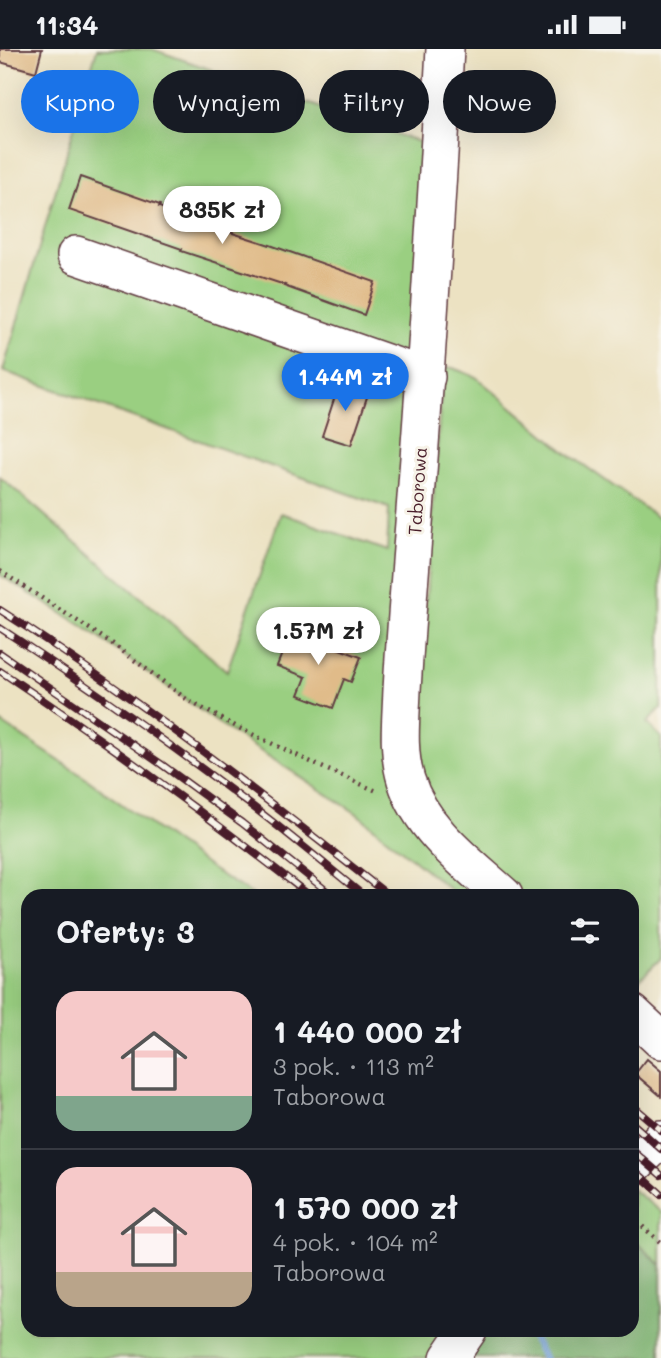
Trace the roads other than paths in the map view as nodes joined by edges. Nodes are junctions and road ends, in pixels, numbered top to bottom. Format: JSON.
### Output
{"nodes":[{"id":1,"x":445,"y":49,"type":"edge"},
{"id":2,"x":76,"y":255,"type":"dead end"},
{"id":3,"x":425,"y":377,"type":"junction"},
{"id":4,"x":496,"y":889,"type":"edge"},
{"id":5,"x":639,"y":1020,"type":"edge"},
{"id":6,"x":661,"y":1040,"type":"edge"},
{"id":7,"x":661,"y":1139,"type":"edge"},
{"id":8,"x":639,"y":1160,"type":"edge"},
{"id":9,"x":463,"y":1337,"type":"edge"},
{"id":10,"x":449,"y":1358,"type":"edge"}],
"edges":[{"from":1,"to":3,"type":"street","name":"Taborowa"},
{"from":2,"to":3,"type":"street"},
{"from":3,"to":4,"type":"street","name":"Taborowa"},
{"from":5,"to":6,"type":"street"},
{"from":7,"to":8,"type":"street"},
{"from":9,"to":10,"type":"street"}]}
